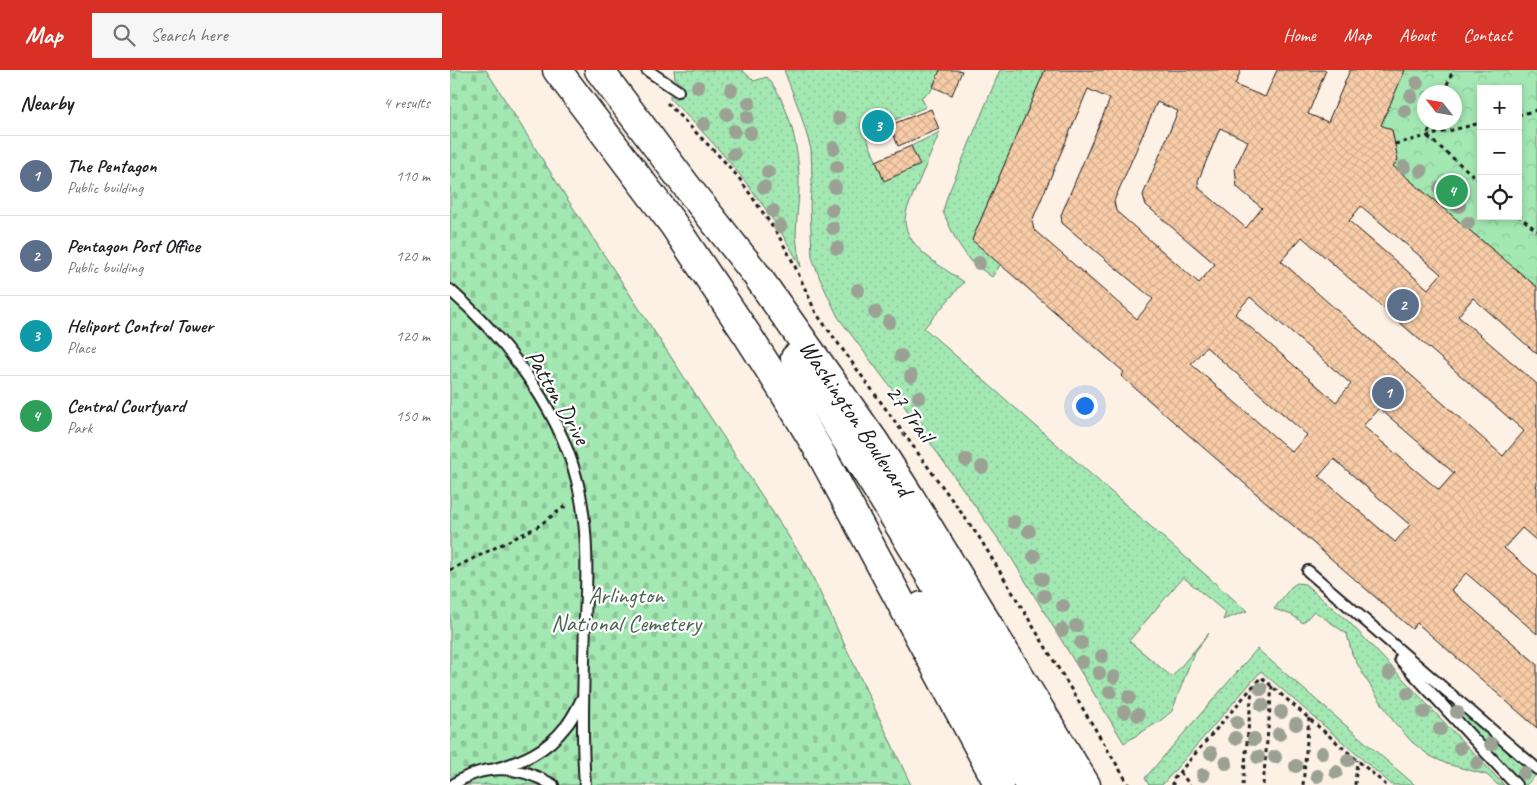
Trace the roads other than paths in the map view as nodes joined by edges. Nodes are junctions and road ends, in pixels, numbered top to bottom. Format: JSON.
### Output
{"nodes":[{"id":1,"x":557,"y":70,"type":"edge"},
{"id":2,"x":599,"y":70,"type":"edge"},
{"id":3,"x":647,"y":70,"type":"edge"},
{"id":4,"x":678,"y":91,"type":"dead end"},
{"id":5,"x":691,"y":192,"type":"junction"},
{"id":6,"x":450,"y":290,"type":"edge"},
{"id":7,"x":820,"y":452,"type":"junction"},
{"id":8,"x":1308,"y":571,"type":"dead end"},
{"id":9,"x":1369,"y":626,"type":"junction"},
{"id":10,"x":583,"y":696,"type":"junction"},
{"id":11,"x":1053,"y":731,"type":"junction"},
{"id":12,"x":1537,"y":769,"type":"edge"},
{"id":13,"x":491,"y":770,"type":"junction"},
{"id":14,"x":453,"y":785,"type":"edge"},
{"id":15,"x":553,"y":785,"type":"edge"},
{"id":16,"x":585,"y":785,"type":"edge"},
{"id":17,"x":999,"y":785,"type":"edge"},
{"id":18,"x":1029,"y":785,"type":"edge"},
{"id":19,"x":1057,"y":785,"type":"edge"},
{"id":20,"x":1086,"y":785,"type":"edge"},
{"id":21,"x":1098,"y":785,"type":"edge"},
{"id":22,"x":1516,"y":785,"type":"edge"}],
"edges":[{"from":1,"to":7,"type":"highway","name":"Washington Boulevard"},
{"from":2,"to":5,"type":"highway","name":"Washington Boulevard"},
{"from":3,"to":4,"type":"lane"},
{"from":5,"to":11,"type":"highway","name":"Washington Boulevard"},
{"from":5,"to":19,"type":"highway"},
{"from":6,"to":10,"type":"lane","name":"Patton Drive"},
{"from":7,"to":17,"type":"highway","name":"Washington Boulevard"},
{"from":7,"to":18,"type":"highway"},
{"from":8,"to":9,"type":"lane"},
{"from":9,"to":12,"type":"lane"},
{"from":9,"to":22,"type":"lane"},
{"from":10,"to":13,"type":"lane"},
{"from":10,"to":16,"type":"lane","name":"Patton Drive"},
{"from":11,"to":20,"type":"highway","name":"Washington Boulevard"},
{"from":11,"to":21,"type":"highway"},
{"from":13,"to":14,"type":"lane"},
{"from":13,"to":15,"type":"lane"}]}
